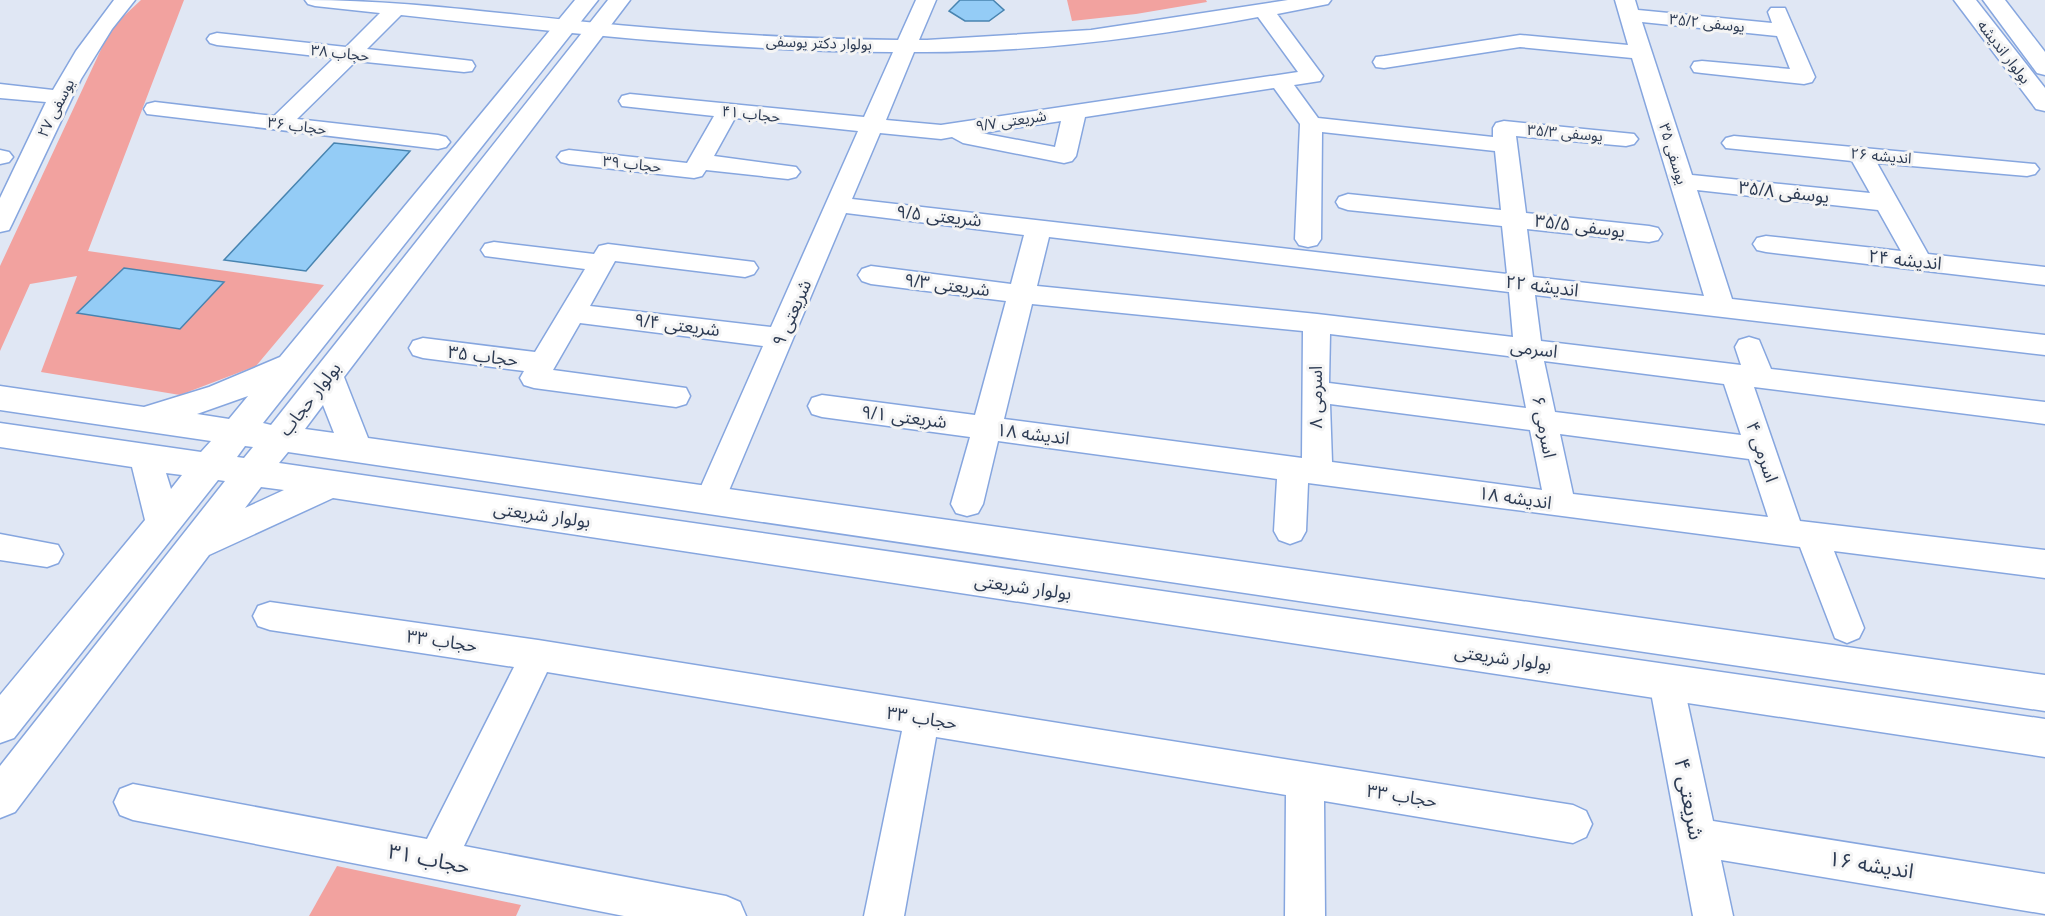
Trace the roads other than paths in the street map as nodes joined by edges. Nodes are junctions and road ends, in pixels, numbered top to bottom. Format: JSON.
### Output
{"nodes":[{"id":1,"x":125,"y":0,"type":"edge"},
{"id":2,"x":315,"y":0,"type":"edge"},
{"id":3,"x":437,"y":0,"type":"edge"},
{"id":4,"x":927,"y":0,"type":"edge"},
{"id":5,"x":1321,"y":0,"type":"edge"},
{"id":6,"x":1965,"y":0,"type":"edge"},
{"id":7,"x":1994,"y":0,"type":"edge"},
{"id":8,"x":1250,"y":3,"type":"edge"},
{"id":9,"x":1627,"y":7,"type":"edge"},
{"id":10,"x":397,"y":8,"type":"junction"},
{"id":11,"x":592,"y":14,"type":"edge"},
{"id":12,"x":217,"y":39,"type":"dead end"},
{"id":13,"x":908,"y":40,"type":"junction"},
{"id":14,"x":1641,"y":52,"type":"junction"},
{"id":15,"x":350,"y":54,"type":"junction"},
{"id":16,"x":1384,"y":62,"type":"dead end"},
{"id":17,"x":464,"y":66,"type":"dead end"},
{"id":18,"x":1702,"y":67,"type":"dead end"},
{"id":19,"x":2045,"y":68,"type":"edge"},
{"id":20,"x":1279,"y":80,"type":"junction"},
{"id":21,"x":0,"y":91,"type":"edge"},
{"id":22,"x":59,"y":97,"type":"junction"},
{"id":23,"x":630,"y":101,"type":"dead end"},
{"id":24,"x":2045,"y":104,"type":"edge"},
{"id":25,"x":155,"y":109,"type":"dead end"},
{"id":26,"x":728,"y":111,"type":"junction"},
{"id":27,"x":1076,"y":111,"type":"junction"},
{"id":28,"x":279,"y":124,"type":"junction"},
{"id":29,"x":1311,"y":124,"type":"junction"},
{"id":30,"x":873,"y":126,"type":"junction"},
{"id":31,"x":940,"y":132,"type":"junction"},
{"id":32,"x":1506,"y":136,"type":"junction"},
{"id":33,"x":1626,"y":139,"type":"dead end"},
{"id":34,"x":438,"y":142,"type":"dead end"},
{"id":35,"x":1734,"y":143,"type":"dead end"},
{"id":36,"x":1860,"y":154,"type":"junction"},
{"id":37,"x":569,"y":158,"type":"dead end"},
{"id":38,"x":697,"y":167,"type":"junction"},
{"id":39,"x":2027,"y":169,"type":"dead end"},
{"id":40,"x":788,"y":172,"type":"dead end"},
{"id":41,"x":1681,"y":181,"type":"junction"},
{"id":42,"x":1348,"y":202,"type":"dead end"},
{"id":43,"x":1887,"y":203,"type":"junction"},
{"id":44,"x":840,"y":205,"type":"junction"},
{"id":45,"x":1512,"y":218,"type":"junction"},
{"id":46,"x":0,"y":224,"type":"edge"},
{"id":47,"x":1040,"y":227,"type":"junction"},
{"id":48,"x":1649,"y":234,"type":"dead end"},
{"id":49,"x":1308,"y":239,"type":"dead end"},
{"id":50,"x":1766,"y":244,"type":"dead end"},
{"id":51,"x":494,"y":250,"type":"dead end"},
{"id":52,"x":1919,"y":261,"type":"junction"},
{"id":53,"x":602,"y":263,"type":"junction"},
{"id":54,"x":745,"y":268,"type":"dead end"},
{"id":55,"x":871,"y":275,"type":"dead end"},
{"id":56,"x":2045,"y":276,"type":"edge"},
{"id":57,"x":1520,"y":284,"type":"junction"},
{"id":58,"x":1022,"y":294,"type":"junction"},
{"id":59,"x":1721,"y":307,"type":"junction"},
{"id":60,"x":572,"y":313,"type":"junction"},
{"id":61,"x":1317,"y":323,"type":"junction"},
{"id":62,"x":781,"y":338,"type":"junction"},
{"id":63,"x":1749,"y":347,"type":"dead end"},
{"id":64,"x":2044,"y":347,"type":"edge"},
{"id":65,"x":423,"y":348,"type":"dead end"},
{"id":66,"x":1528,"y":349,"type":"junction"},
{"id":67,"x":292,"y":363,"type":"junction"},
{"id":68,"x":543,"y":363,"type":"junction"},
{"id":69,"x":1747,"y":374,"type":"junction"},
{"id":70,"x":328,"y":376,"type":"junction"},
{"id":71,"x":1315,"y":392,"type":"junction"},
{"id":72,"x":676,"y":396,"type":"dead end"},
{"id":73,"x":0,"y":398,"type":"edge"},
{"id":74,"x":822,"y":406,"type":"dead end"},
{"id":75,"x":2045,"y":412,"type":"edge"},
{"id":76,"x":145,"y":419,"type":"junction"},
{"id":77,"x":1543,"y":421,"type":"junction"},
{"id":78,"x":986,"y":428,"type":"junction"},
{"id":79,"x":236,"y":432,"type":"junction"},
{"id":80,"x":0,"y":435,"type":"edge"},
{"id":81,"x":279,"y":438,"type":"junction"},
{"id":82,"x":356,"y":449,"type":"junction"},
{"id":83,"x":1761,"y":449,"type":"junction"},
{"id":84,"x":145,"y":456,"type":"junction"},
{"id":85,"x":209,"y":466,"type":"junction"},
{"id":86,"x":1305,"y":469,"type":"junction"},
{"id":87,"x":253,"y":472,"type":"junction"},
{"id":88,"x":331,"y":484,"type":"junction"},
{"id":89,"x":710,"y":500,"type":"junction"},
{"id":90,"x":967,"y":504,"type":"dead end"},
{"id":91,"x":1560,"y":505,"type":"junction"},
{"id":92,"x":164,"y":522,"type":"junction"},
{"id":93,"x":1290,"y":531,"type":"dead end"},
{"id":94,"x":1800,"y":532,"type":"junction"},
{"id":95,"x":196,"y":546,"type":"junction"},
{"id":96,"x":0,"y":547,"type":"edge"},
{"id":97,"x":47,"y":554,"type":"dead end"},
{"id":98,"x":2045,"y":564,"type":"edge"},
{"id":99,"x":270,"y":616,"type":"dead end"},
{"id":100,"x":1847,"y":628,"type":"dead end"},
{"id":101,"x":538,"y":655,"type":"junction"},
{"id":102,"x":1666,"y":682,"type":"junction"},
{"id":103,"x":2045,"y":693,"type":"edge"},
{"id":104,"x":922,"y":718,"type":"junction"},
{"id":105,"x":0,"y":725,"type":"edge"},
{"id":106,"x":2045,"y":738,"type":"edge"},
{"id":107,"x":1305,"y":781,"type":"junction"},
{"id":108,"x":0,"y":798,"type":"edge"},
{"id":109,"x":133,"y":802,"type":"dead end"},
{"id":110,"x":1574,"y":824,"type":"dead end"},
{"id":111,"x":1697,"y":837,"type":"junction"},
{"id":112,"x":437,"y":860,"type":"junction"},
{"id":113,"x":2045,"y":894,"type":"edge"},
{"id":114,"x":726,"y":916,"type":"edge"},
{"id":115,"x":884,"y":916,"type":"edge"},
{"id":116,"x":1305,"y":916,"type":"edge"},
{"id":117,"x":1713,"y":916,"type":"edge"}],
"edges":[{"from":1,"to":22,"type":"street","name":"یوسفی ۲۷"},
{"from":2,"to":10,"type":"street","name":"بولوار دکتر یوسفی"},
{"from":3,"to":11,"type":"street","name":"بولوار دکتر یوسفی"},
{"from":4,"to":13,"type":"street","name":"شریعتی ۹"},
{"from":5,"to":8,"type":"street","name":"بولوار دکتر یوسفی"},
{"from":6,"to":24,"type":"main road","name":"بولوار اندیشه"},
{"from":7,"to":19,"type":"main road","name":"بولوار اندیشه"},
{"from":8,"to":13,"type":"street","name":"بولوار دکتر یوسفی"},
{"from":8,"to":20,"type":"street","name":"شریعتی ۹/۷"},
{"from":9,"to":14,"type":"street","name":"یوسفی ۳۵"},
{"from":9,"to":18,"type":"street","name":"یوسفی ۳۵/۲"},
{"from":10,"to":11,"type":"street","name":"بولوار دکتر یوسفی"},
{"from":10,"to":15,"type":"street"},
{"from":11,"to":13,"type":"street","name":"بولوار دکتر یوسفی"},
{"from":11,"to":67,"type":"main road","name":"بولوار حجاب"},
{"from":11,"to":70,"type":"main road","name":"بولوار حجاب"},
{"from":12,"to":15,"type":"street","name":"حجاب ۳۸"},
{"from":13,"to":30,"type":"street","name":"شریعتی ۹"},
{"from":14,"to":16,"type":"street"},
{"from":14,"to":41,"type":"street","name":"یوسفی ۳۵"},
{"from":15,"to":17,"type":"street","name":"حجاب ۳۸"},
{"from":15,"to":28,"type":"street"},
{"from":20,"to":27,"type":"street","name":"شریعتی ۹/۷"},
{"from":20,"to":29,"type":"street"},
{"from":21,"to":22,"type":"street"},
{"from":22,"to":46,"type":"street","name":"یوسفی ۲۷"},
{"from":23,"to":26,"type":"street","name":"حجاب ۴۱"},
{"from":25,"to":28,"type":"street","name":"حجاب ۳۶"},
{"from":26,"to":30,"type":"street","name":"حجاب ۴۱"},
{"from":26,"to":38,"type":"street"},
{"from":27,"to":31,"type":"street","name":"شریعتی ۹/۷"},
{"from":27,"to":31,"type":"street"},
{"from":28,"to":34,"type":"street","name":"حجاب ۳۶"},
{"from":29,"to":32,"type":"street","name":"یوسفی ۳۵/۳"},
{"from":29,"to":49,"type":"street"},
{"from":30,"to":31,"type":"street","name":"شریعتی ۹/۷"},
{"from":30,"to":44,"type":"street","name":"شریعتی ۹"},
{"from":32,"to":33,"type":"street","name":"یوسفی ۳۵/۳"},
{"from":32,"to":45,"type":"street","name":"اسرمی ۶"},
{"from":35,"to":36,"type":"street","name":"اندیشه ۲۶"},
{"from":36,"to":39,"type":"street","name":"اندیشه ۲۶"},
{"from":36,"to":43,"type":"street"},
{"from":37,"to":38,"type":"street","name":"حجاب ۳۹"},
{"from":38,"to":40,"type":"street","name":"حجاب ۳۹"},
{"from":41,"to":43,"type":"street","name":"یوسفی ۳۵/۸"},
{"from":41,"to":59,"type":"street","name":"یوسفی ۳۵"},
{"from":42,"to":45,"type":"street","name":"یوسفی ۳۵/۵"},
{"from":43,"to":52,"type":"street"},
{"from":44,"to":47,"type":"street","name":"شریعتی ۹/۵"},
{"from":44,"to":62,"type":"street","name":"شریعتی ۹"},
{"from":45,"to":48,"type":"street","name":"یوسفی ۳۵/۵"},
{"from":45,"to":57,"type":"street","name":"اسرمی ۶"},
{"from":47,"to":57,"type":"street","name":"اندیشه ۲۲"},
{"from":47,"to":58,"type":"street"},
{"from":50,"to":52,"type":"street","name":"اندیشه ۲۴"},
{"from":51,"to":53,"type":"street"},
{"from":52,"to":56,"type":"street","name":"اندیشه ۲۴"},
{"from":53,"to":54,"type":"street"},
{"from":53,"to":60,"type":"street"},
{"from":55,"to":58,"type":"street","name":"شریعتی ۹/۳"},
{"from":57,"to":59,"type":"street","name":"اندیشه ۲۲"},
{"from":57,"to":66,"type":"street","name":"اسرمی ۶"},
{"from":58,"to":61,"type":"street","name":"اسرمی"},
{"from":58,"to":78,"type":"street"},
{"from":59,"to":64,"type":"street","name":"اندیشه ۲۲"},
{"from":60,"to":62,"type":"street","name":"شریعتی ۹/۴"},
{"from":60,"to":68,"type":"street"},
{"from":61,"to":66,"type":"street","name":"اسرمی"},
{"from":61,"to":71,"type":"street","name":"اسرمی ۸"},
{"from":62,"to":89,"type":"street","name":"شریعتی ۹"},
{"from":63,"to":69,"type":"street","name":"اسرمی ۴"},
{"from":65,"to":68,"type":"street","name":"حجاب ۳۵"},
{"from":66,"to":69,"type":"street","name":"اسرمی"},
{"from":66,"to":77,"type":"street","name":"اسرمی ۶"},
{"from":67,"to":76,"type":"main road"},
{"from":67,"to":79,"type":"main road","name":"بولوار حجاب"},
{"from":68,"to":72,"type":"street"},
{"from":69,"to":75,"type":"street","name":"اسرمی"},
{"from":69,"to":83,"type":"street","name":"اسرمی ۴"},
{"from":70,"to":81,"type":"main road","name":"بولوار حجاب"},
{"from":70,"to":82,"type":"main road"},
{"from":71,"to":77,"type":"street"},
{"from":71,"to":86,"type":"street","name":"اسرمی ۸"},
{"from":73,"to":76,"type":"main road"},
{"from":74,"to":78,"type":"street","name":"شریعتی ۹/۱"},
{"from":76,"to":79,"type":"main road"},
{"from":77,"to":83,"type":"street"},
{"from":77,"to":91,"type":"street","name":"اسرمی ۶"},
{"from":78,"to":86,"type":"street","name":"اندیشه ۱۸"},
{"from":78,"to":90,"type":"street"},
{"from":79,"to":81,"type":"main road"},
{"from":79,"to":85,"type":"main road","name":"بولوار حجاب"},
{"from":80,"to":84,"type":"main road","name":"بولوار شریعتی"},
{"from":81,"to":82,"type":"main road"},
{"from":81,"to":87,"type":"main road","name":"بولوار حجاب"},
{"from":82,"to":89,"type":"main road"},
{"from":83,"to":94,"type":"street","name":"اسرمی ۴"},
{"from":84,"to":85,"type":"main road","name":"بولوار شریعتی"},
{"from":84,"to":92,"type":"main road"},
{"from":85,"to":87,"type":"main road","name":"بولوار شریعتی"},
{"from":85,"to":92,"type":"main road","name":"بولوار حجاب"},
{"from":86,"to":91,"type":"street","name":"اندیشه ۱۸"},
{"from":86,"to":93,"type":"street","name":"اسرمی ۸"},
{"from":87,"to":88,"type":"main road","name":"بولوار شریعتی"},
{"from":87,"to":95,"type":"main road","name":"بولوار حجاب"},
{"from":88,"to":95,"type":"main road"},
{"from":88,"to":102,"type":"main road","name":"بولوار شریعتی"},
{"from":89,"to":103,"type":"main road"},
{"from":91,"to":94,"type":"street","name":"اندیشه ۱۸"},
{"from":92,"to":105,"type":"main road","name":"بولوار حجاب"},
{"from":94,"to":98,"type":"street","name":"اندیشه ۱۸"},
{"from":94,"to":100,"type":"street","name":"اسرمی ۴"},
{"from":95,"to":108,"type":"main road","name":"بولوار حجاب"},
{"from":96,"to":97,"type":"street"},
{"from":99,"to":101,"type":"street","name":"حجاب ۳۳"},
{"from":101,"to":104,"type":"street","name":"حجاب ۳۳"},
{"from":101,"to":112,"type":"street"},
{"from":102,"to":106,"type":"main road","name":"بولوار شریعتی"},
{"from":102,"to":111,"type":"street","name":"شریعتی ۴"},
{"from":104,"to":107,"type":"street","name":"حجاب ۳۳"},
{"from":104,"to":115,"type":"street"},
{"from":107,"to":110,"type":"street","name":"حجاب ۳۳"},
{"from":107,"to":116,"type":"street"},
{"from":109,"to":112,"type":"street","name":"حجاب ۳۱"},
{"from":111,"to":113,"type":"street","name":"اندیشه ۱۶"},
{"from":111,"to":117,"type":"street","name":"شریعتی ۴"},
{"from":112,"to":114,"type":"street","name":"حجاب ۳۱"}]}
